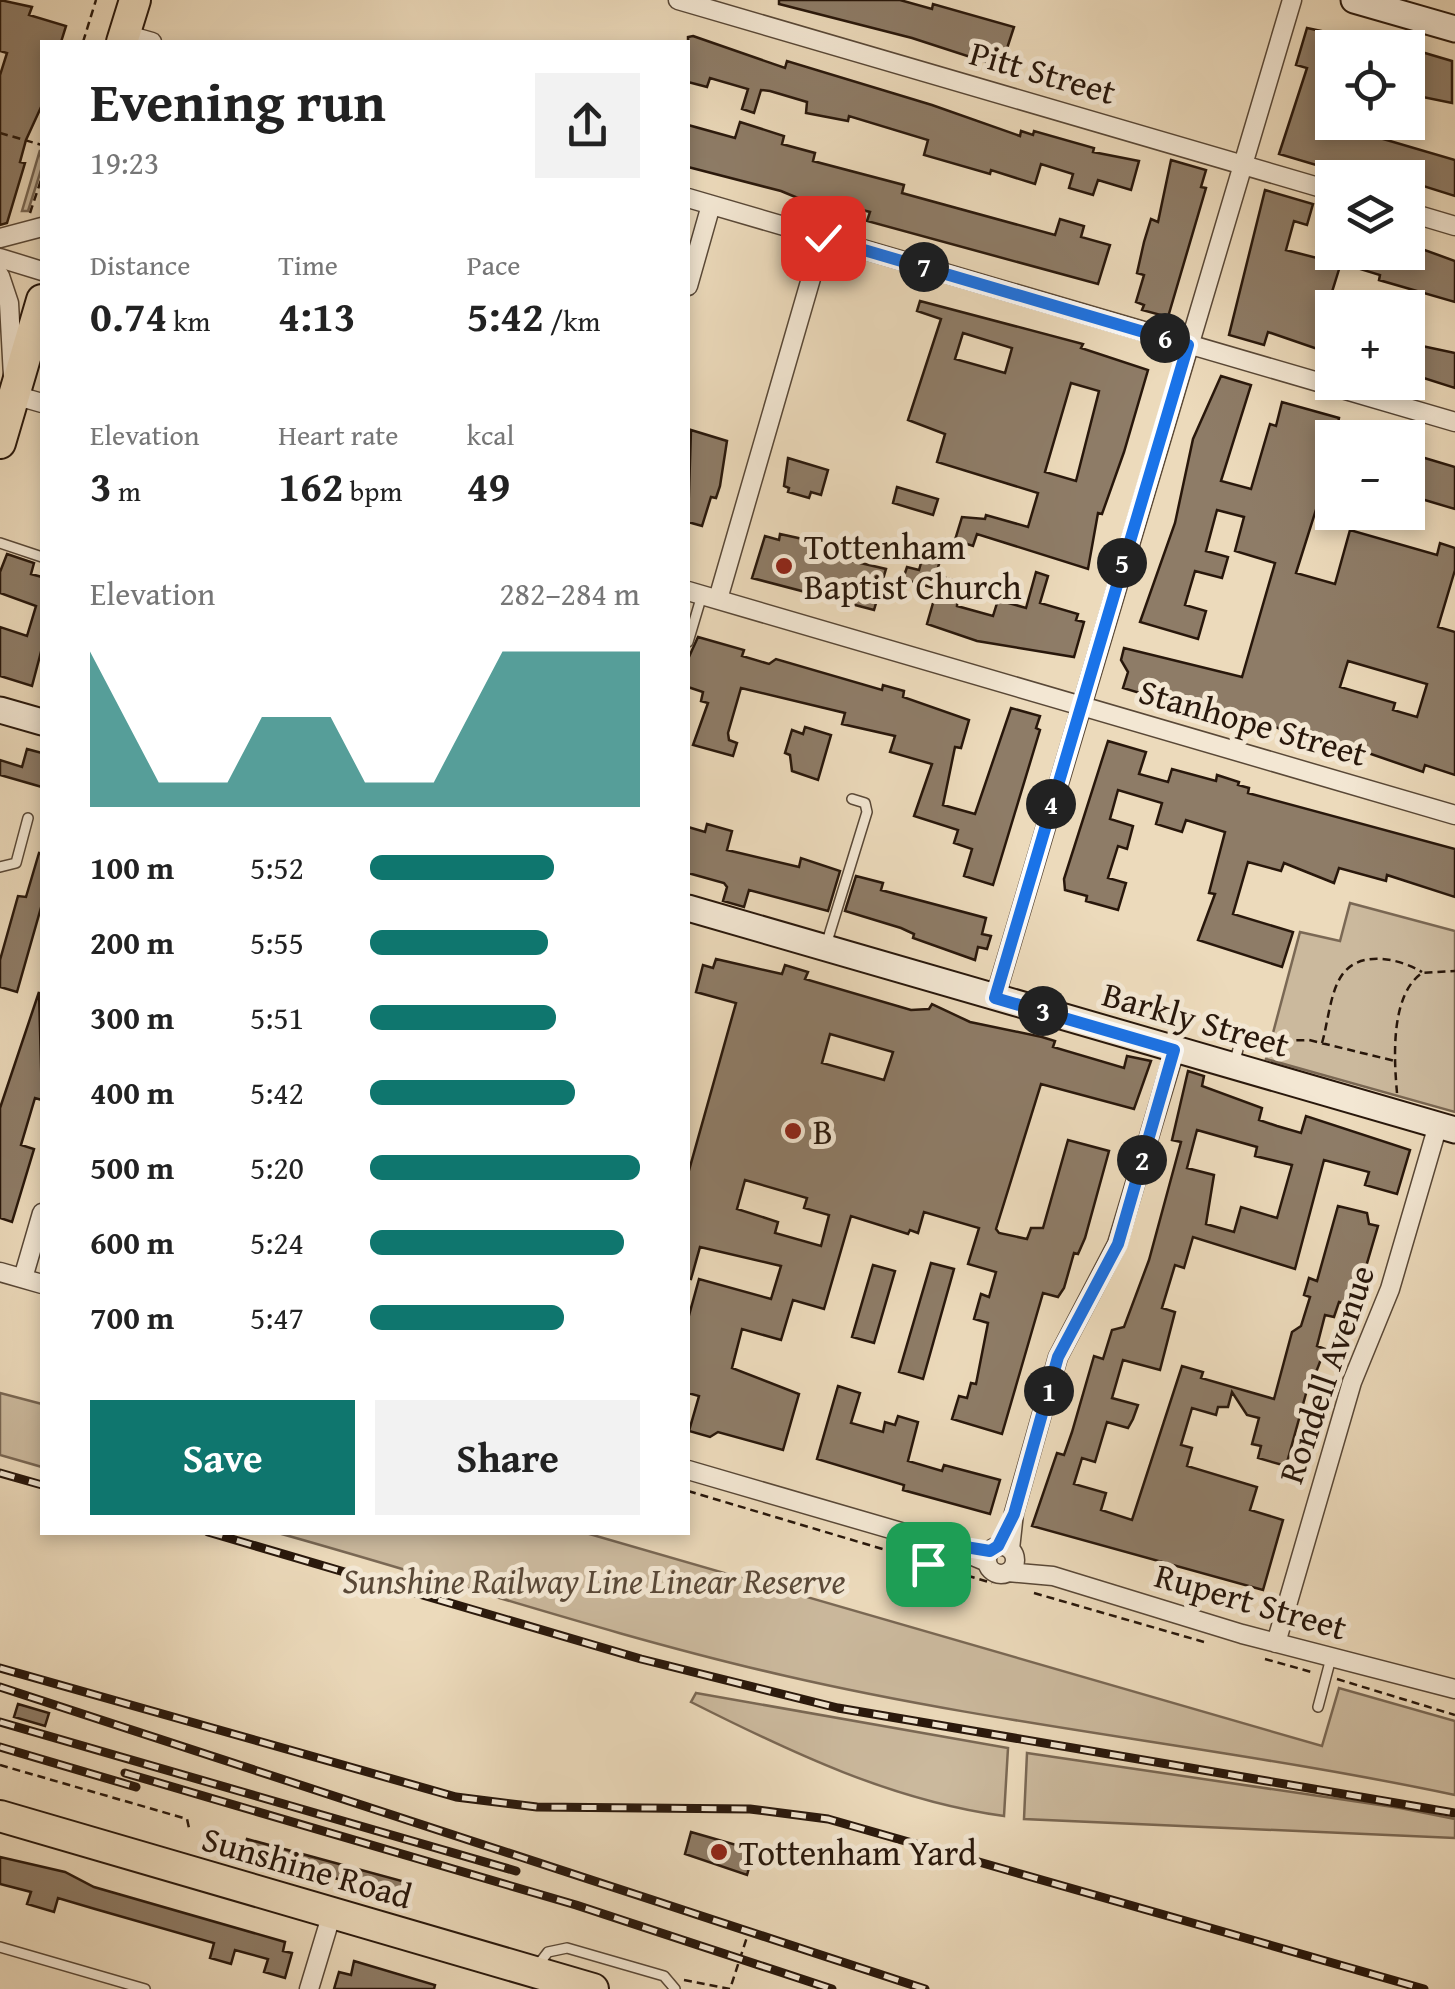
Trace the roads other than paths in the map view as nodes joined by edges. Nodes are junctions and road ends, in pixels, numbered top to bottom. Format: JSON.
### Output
{"nodes":[{"id":1,"x":678,"y":0,"type":"edge"},
{"id":2,"x":1292,"y":0,"type":"edge"},
{"id":3,"x":1354,"y":0,"type":"edge"},
{"id":4,"x":1455,"y":29,"type":"edge"},
{"id":5,"x":1244,"y":165,"type":"junction"},
{"id":6,"x":1315,"y":185,"type":"edge"},
{"id":7,"x":690,"y":199,"type":"edge"},
{"id":8,"x":711,"y":206,"type":"junction"},
{"id":9,"x":1425,"y":217,"type":"edge"},
{"id":10,"x":34,"y":223,"type":"edge"},
{"id":11,"x":1455,"y":226,"type":"edge"},
{"id":12,"x":0,"y":238,"type":"edge"},
{"id":13,"x":823,"y":238,"type":"junction"},
{"id":14,"x":0,"y":258,"type":"edge"},
{"id":15,"x":40,"y":269,"type":"edge"},
{"id":16,"x":0,"y":276,"type":"edge"},
{"id":17,"x":690,"y":279,"type":"edge"},
{"id":18,"x":40,"y":314,"type":"edge"},
{"id":19,"x":1188,"y":345,"type":"junction"},
{"id":20,"x":28,"y":399,"type":"edge"},
{"id":21,"x":1455,"y":422,"type":"edge"},
{"id":22,"x":0,"y":443,"type":"edge"},
{"id":23,"x":0,"y":543,"type":"edge"},
{"id":24,"x":40,"y":556,"type":"edge"},
{"id":25,"x":702,"y":595,"type":"edge"},
{"id":26,"x":690,"y":635,"type":"edge"},
{"id":27,"x":1080,"y":706,"type":"junction"},
{"id":28,"x":0,"y":710,"type":"edge"},
{"id":29,"x":40,"y":721,"type":"edge"},
{"id":30,"x":852,"y":799,"type":"dead end"},
{"id":31,"x":1455,"y":814,"type":"edge"},
{"id":32,"x":28,"y":818,"type":"dead end"},
{"id":33,"x":0,"y":867,"type":"edge"},
{"id":34,"x":690,"y":909,"type":"edge"},
{"id":35,"x":825,"y":948,"type":"junction"},
{"id":36,"x":995,"y":998,"type":"junction"},
{"id":37,"x":1174,"y":1050,"type":"junction"},
{"id":38,"x":1446,"y":1128,"type":"edge"},
{"id":39,"x":40,"y":1220,"type":"edge"},
{"id":40,"x":0,"y":1272,"type":"edge"},
{"id":41,"x":23,"y":1278,"type":"junction"},
{"id":42,"x":40,"y":1283,"type":"edge"},
{"id":43,"x":690,"y":1471,"type":"edge"},
{"id":44,"x":942,"y":1544,"type":"junction"},
{"id":45,"x":1002,"y":1560,"type":"junction"},
{"id":46,"x":920,"y":1591,"type":"dead end"},
{"id":47,"x":1276,"y":1643,"type":"junction"},
{"id":48,"x":1329,"y":1667,"type":"junction"},
{"id":49,"x":1455,"y":1692,"type":"edge"},
{"id":50,"x":1318,"y":1707,"type":"dead end"},
{"id":51,"x":0,"y":1816,"type":"edge"},
{"id":52,"x":332,"y":1913,"type":"junction"},
{"id":53,"x":0,"y":1947,"type":"edge"},
{"id":54,"x":534,"y":1972,"type":"junction"},
{"id":55,"x":146,"y":1989,"type":"edge"},
{"id":56,"x":309,"y":1989,"type":"edge"},
{"id":57,"x":593,"y":1989,"type":"edge"},
{"id":58,"x":675,"y":1989,"type":"edge"}],
"edges":[{"from":1,"to":5,"type":"street","name":"Pitt Street"},
{"from":2,"to":5,"type":"street"},
{"from":3,"to":4,"type":"street"},
{"from":5,"to":6,"type":"street","name":"Pitt Street"},
{"from":5,"to":19,"type":"street"},
{"from":7,"to":8,"type":"street"},
{"from":8,"to":13,"type":"street"},
{"from":8,"to":17,"type":"street"},
{"from":9,"to":11,"type":"street"},
{"from":10,"to":12,"type":"street"},
{"from":13,"to":19,"type":"street"},
{"from":13,"to":25,"type":"street"},
{"from":14,"to":15,"type":"street"},
{"from":16,"to":20,"type":"street"},
{"from":18,"to":20,"type":"main road"},
{"from":19,"to":21,"type":"street"},
{"from":19,"to":27,"type":"street"},
{"from":20,"to":22,"type":"main road"},
{"from":23,"to":24,"type":"lane"},
{"from":25,"to":26,"type":"lane"},
{"from":25,"to":27,"type":"street","name":"Stanhope Street"},
{"from":27,"to":31,"type":"street","name":"Stanhope Street"},
{"from":27,"to":36,"type":"street"},
{"from":28,"to":29,"type":"street"},
{"from":30,"to":35,"type":"lane"},
{"from":32,"to":33,"type":"lane"},
{"from":34,"to":35,"type":"street","name":"Barkly Street"},
{"from":35,"to":36,"type":"street","name":"Barkly Street"},
{"from":36,"to":37,"type":"street","name":"Barkly Street"},
{"from":37,"to":38,"type":"street","name":"Barkly Street"},
{"from":37,"to":45,"type":"street"},
{"from":38,"to":47,"type":"street","name":"Rondell Avenue"},
{"from":39,"to":41,"type":"street"},
{"from":40,"to":41,"type":"street"},
{"from":41,"to":42,"type":"street"},
{"from":43,"to":44,"type":"street","name":"Rupert Street"},
{"from":44,"to":45,"type":"street","name":"Rupert Street"},
{"from":44,"to":46,"type":"lane"},
{"from":45,"to":47,"type":"street","name":"Rupert Street"},
{"from":47,"to":48,"type":"street","name":"Rupert Street"},
{"from":48,"to":49,"type":"street","name":"Rupert Street"},
{"from":48,"to":50,"type":"lane"},
{"from":51,"to":52,"type":"main road","name":"Sunshine Road"},
{"from":52,"to":54,"type":"main road","name":"Sunshine Road"},
{"from":52,"to":56,"type":"street"},
{"from":53,"to":55,"type":"lane"},
{"from":54,"to":57,"type":"main road","name":"Sunshine Road"},
{"from":54,"to":58,"type":"lane"}]}
